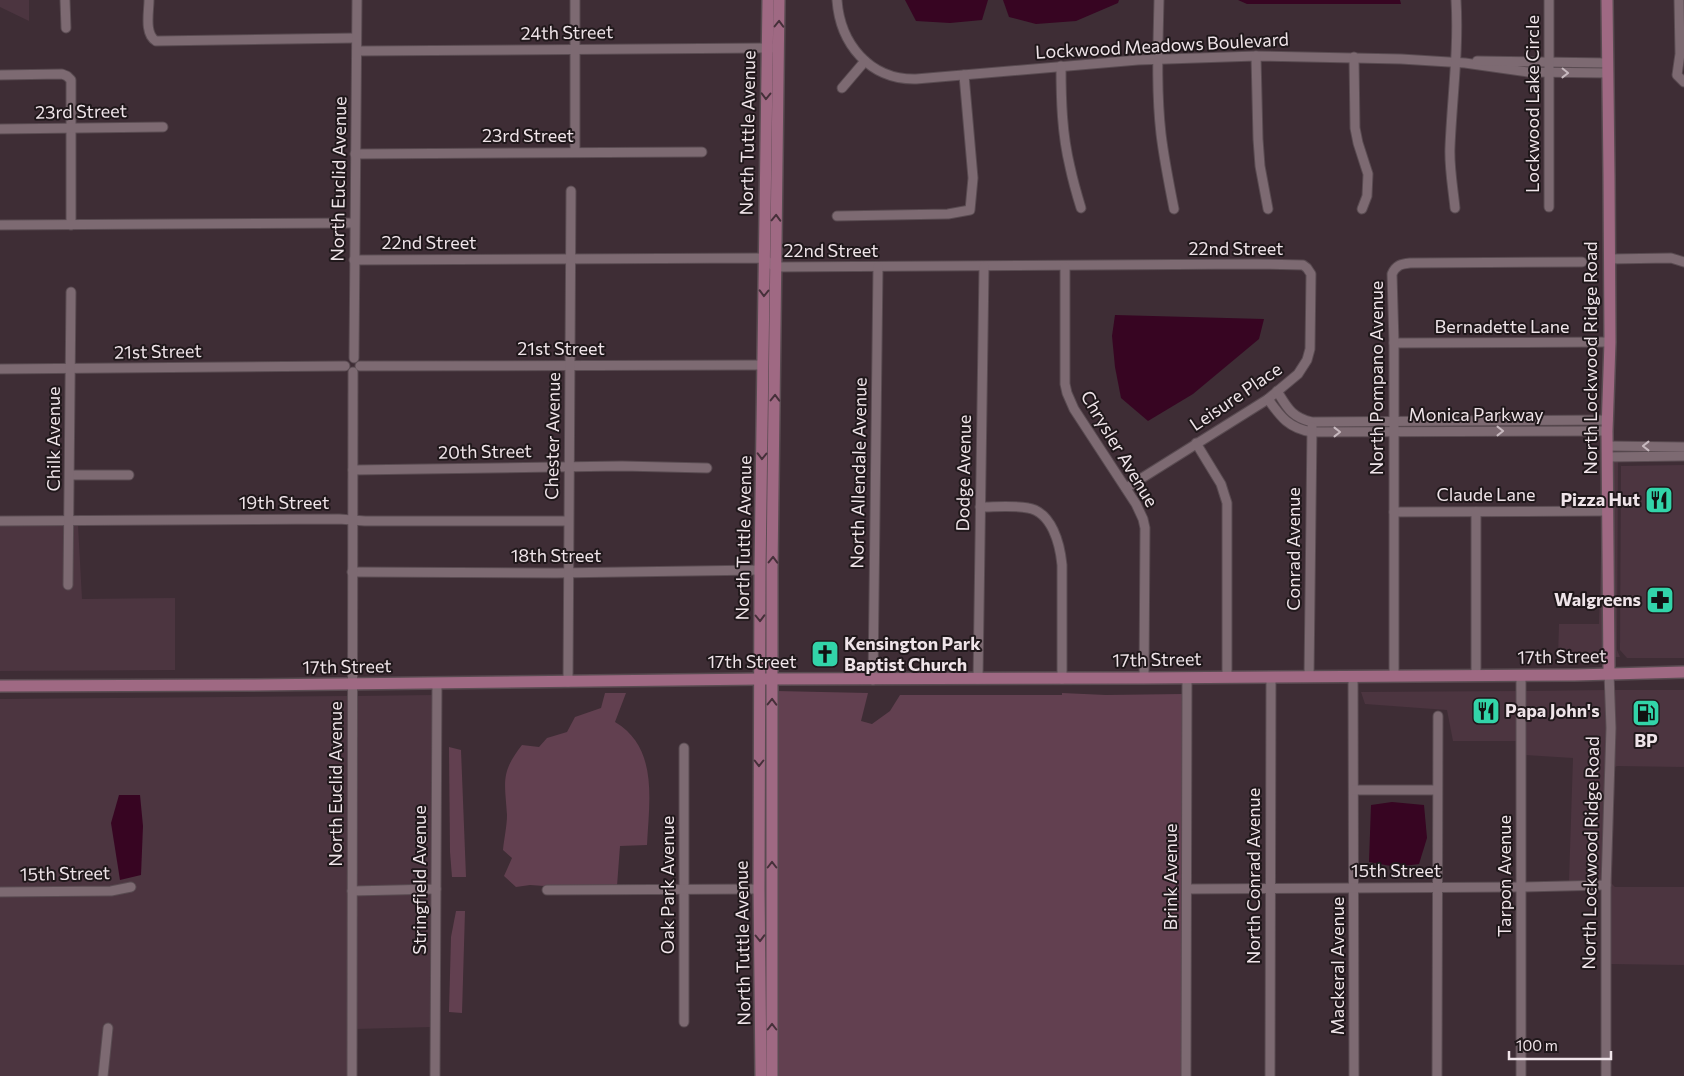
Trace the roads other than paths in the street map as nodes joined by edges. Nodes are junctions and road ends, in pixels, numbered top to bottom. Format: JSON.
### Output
{"nodes":[{"id":1,"x":66,"y":0,"type":"edge"},
{"id":2,"x":149,"y":0,"type":"edge"},
{"id":3,"x":357,"y":0,"type":"edge"},
{"id":4,"x":576,"y":0,"type":"edge"},
{"id":5,"x":768,"y":0,"type":"edge"},
{"id":6,"x":779,"y":0,"type":"edge"},
{"id":7,"x":837,"y":0,"type":"edge"},
{"id":8,"x":1159,"y":0,"type":"edge"},
{"id":9,"x":1456,"y":0,"type":"edge"},
{"id":10,"x":1549,"y":0,"type":"edge"},
{"id":11,"x":1607,"y":0,"type":"edge"},
{"id":12,"x":1678,"y":0,"type":"edge"},
{"id":13,"x":66,"y":28,"type":"dead end"},
{"id":14,"x":356,"y":38,"type":"junction"},
{"id":15,"x":772,"y":48,"type":"junction"},
{"id":16,"x":575,"y":50,"type":"junction"},
{"id":17,"x":357,"y":51,"type":"junction"},
{"id":18,"x":1256,"y":56,"type":"junction"},
{"id":19,"x":1354,"y":57,"type":"junction"},
{"id":20,"x":1159,"y":59,"type":"junction"},
{"id":21,"x":865,"y":61,"type":"junction"},
{"id":22,"x":1460,"y":63,"type":"junction"},
{"id":23,"x":1548,"y":63,"type":"junction"},
{"id":24,"x":1061,"y":66,"type":"junction"},
{"id":25,"x":1608,"y":68,"type":"junction"},
{"id":26,"x":1548,"y":73,"type":"junction"},
{"id":27,"x":0,"y":74,"type":"edge"},
{"id":28,"x":964,"y":75,"type":"junction"},
{"id":29,"x":1684,"y":82,"type":"edge"},
{"id":30,"x":842,"y":88,"type":"dead end"},
{"id":31,"x":163,"y":127,"type":"dead end"},
{"id":32,"x":71,"y":128,"type":"junction"},
{"id":33,"x":0,"y":129,"type":"edge"},
{"id":34,"x":575,"y":152,"type":"junction"},
{"id":35,"x":702,"y":152,"type":"dead end"},
{"id":36,"x":355,"y":154,"type":"junction"},
{"id":37,"x":571,"y":191,"type":"dead end"},
{"id":38,"x":1549,"y":207,"type":"dead end"},
{"id":39,"x":1081,"y":208,"type":"dead end"},
{"id":40,"x":1456,"y":208,"type":"dead end"},
{"id":41,"x":1174,"y":209,"type":"dead end"},
{"id":42,"x":1268,"y":209,"type":"dead end"},
{"id":43,"x":1362,"y":209,"type":"dead end"},
{"id":44,"x":837,"y":216,"type":"dead end"},
{"id":45,"x":354,"y":223,"type":"junction"},
{"id":46,"x":0,"y":225,"type":"edge"},
{"id":47,"x":72,"y":226,"type":"junction"},
{"id":48,"x":763,"y":258,"type":"junction"},
{"id":49,"x":571,"y":259,"type":"junction"},
{"id":50,"x":1609,"y":259,"type":"junction"},
{"id":51,"x":354,"y":260,"type":"junction"},
{"id":52,"x":1582,"y":262,"type":"dead end"},
{"id":53,"x":1684,"y":262,"type":"edge"},
{"id":54,"x":1065,"y":266,"type":"junction"},
{"id":55,"x":775,"y":267,"type":"junction"},
{"id":56,"x":878,"y":267,"type":"junction"},
{"id":57,"x":984,"y":267,"type":"junction"},
{"id":58,"x":1309,"y":269,"type":"joint"},
{"id":59,"x":71,"y":292,"type":"dead end"},
{"id":60,"x":1610,"y":342,"type":"junction"},
{"id":61,"x":1394,"y":343,"type":"junction"},
{"id":62,"x":354,"y":358,"type":"junction"},
{"id":63,"x":570,"y":365,"type":"junction"},
{"id":64,"x":763,"y":365,"type":"junction"},
{"id":65,"x":345,"y":366,"type":"junction"},
{"id":66,"x":0,"y":369,"type":"edge"},
{"id":67,"x":71,"y":369,"type":"junction"},
{"id":68,"x":356,"y":369,"type":"junction"},
{"id":69,"x":1277,"y":391,"type":"junction"},
{"id":70,"x":1268,"y":399,"type":"junction"},
{"id":71,"x":1393,"y":421,"type":"junction"},
{"id":72,"x":1312,"y":422,"type":"junction"},
{"id":73,"x":1608,"y":426,"type":"junction"},
{"id":74,"x":1312,"y":432,"type":"junction"},
{"id":75,"x":1393,"y":432,"type":"junction"},
{"id":76,"x":1196,"y":443,"type":"junction"},
{"id":77,"x":1684,"y":447,"type":"edge"},
{"id":78,"x":1608,"y":451,"type":"junction"},
{"id":79,"x":1684,"y":456,"type":"edge"},
{"id":80,"x":569,"y":468,"type":"junction"},
{"id":81,"x":708,"y":468,"type":"dead end"},
{"id":82,"x":353,"y":470,"type":"junction"},
{"id":83,"x":70,"y":475,"type":"junction"},
{"id":84,"x":129,"y":475,"type":"dead end"},
{"id":85,"x":1126,"y":488,"type":"junction"},
{"id":86,"x":980,"y":507,"type":"junction"},
{"id":87,"x":1608,"y":511,"type":"junction"},
{"id":88,"x":1394,"y":512,"type":"junction"},
{"id":89,"x":1476,"y":512,"type":"junction"},
{"id":90,"x":353,"y":520,"type":"junction"},
{"id":91,"x":568,"y":520,"type":"junction"},
{"id":92,"x":0,"y":521,"type":"edge"},
{"id":93,"x":70,"y":521,"type":"junction"},
{"id":94,"x":760,"y":570,"type":"junction"},
{"id":95,"x":352,"y":572,"type":"junction"},
{"id":96,"x":569,"y":572,"type":"junction"},
{"id":97,"x":68,"y":585,"type":"dead end"},
{"id":98,"x":1684,"y":672,"type":"edge"},
{"id":99,"x":1609,"y":674,"type":"junction"},
{"id":100,"x":1476,"y":675,"type":"junction"},
{"id":101,"x":1521,"y":675,"type":"junction"},
{"id":102,"x":1309,"y":676,"type":"junction"},
{"id":103,"x":1353,"y":676,"type":"junction"},
{"id":104,"x":1394,"y":676,"type":"junction"},
{"id":105,"x":1227,"y":677,"type":"junction"},
{"id":106,"x":1271,"y":677,"type":"junction"},
{"id":107,"x":1144,"y":678,"type":"junction"},
{"id":108,"x":1187,"y":678,"type":"junction"},
{"id":109,"x":760,"y":679,"type":"junction"},
{"id":110,"x":772,"y":679,"type":"junction"},
{"id":111,"x":978,"y":679,"type":"junction"},
{"id":112,"x":1062,"y":679,"type":"junction"},
{"id":113,"x":873,"y":680,"type":"junction"},
{"id":114,"x":568,"y":682,"type":"junction"},
{"id":115,"x":437,"y":683,"type":"junction"},
{"id":116,"x":352,"y":684,"type":"junction"},
{"id":117,"x":0,"y":686,"type":"edge"},
{"id":118,"x":1438,"y":716,"type":"dead end"},
{"id":119,"x":684,"y":748,"type":"dead end"},
{"id":120,"x":1354,"y":790,"type":"junction"},
{"id":121,"x":1438,"y":790,"type":"junction"},
{"id":122,"x":1606,"y":884,"type":"junction"},
{"id":123,"x":131,"y":887,"type":"dead end"},
{"id":124,"x":1521,"y":887,"type":"junction"},
{"id":125,"x":1270,"y":888,"type":"junction"},
{"id":126,"x":1354,"y":888,"type":"junction"},
{"id":127,"x":1437,"y":888,"type":"junction"},
{"id":128,"x":436,"y":889,"type":"junction"},
{"id":129,"x":684,"y":889,"type":"junction"},
{"id":130,"x":759,"y":889,"type":"junction"},
{"id":131,"x":1187,"y":889,"type":"junction"},
{"id":132,"x":547,"y":890,"type":"dead end"},
{"id":133,"x":352,"y":891,"type":"junction"},
{"id":134,"x":0,"y":892,"type":"edge"},
{"id":135,"x":684,"y":1022,"type":"dead end"},
{"id":136,"x":108,"y":1028,"type":"dead end"},
{"id":137,"x":104,"y":1076,"type":"edge"},
{"id":138,"x":352,"y":1076,"type":"edge"},
{"id":139,"x":436,"y":1076,"type":"edge"},
{"id":140,"x":761,"y":1076,"type":"edge"},
{"id":141,"x":772,"y":1076,"type":"edge"},
{"id":142,"x":1186,"y":1076,"type":"edge"},
{"id":143,"x":1270,"y":1076,"type":"edge"},
{"id":144,"x":1354,"y":1076,"type":"edge"},
{"id":145,"x":1437,"y":1076,"type":"edge"},
{"id":146,"x":1521,"y":1076,"type":"edge"},
{"id":147,"x":1606,"y":1076,"type":"edge"}],
"edges":[{"from":1,"to":13,"type":"street"},
{"from":2,"to":14,"type":"street"},
{"from":3,"to":14,"type":"street","name":"North Euclid Avenue"},
{"from":4,"to":16,"type":"street"},
{"from":5,"to":15,"type":"main road","name":"North Tuttle Avenue"},
{"from":15,"to":6,"type":"main road","name":"North Tuttle Avenue","one_way":true},
{"from":7,"to":21,"type":"street"},
{"from":8,"to":20,"type":"street"},
{"from":9,"to":22,"type":"street"},
{"from":10,"to":23,"type":"street","name":"Lockwood Lake Circle"},
{"from":11,"to":25,"type":"main road","name":"North Lockwood Ridge Road"},
{"from":12,"to":29,"type":"street"},
{"from":14,"to":17,"type":"street","name":"North Euclid Avenue"},
{"from":15,"to":16,"type":"street","name":"24th Street"},
{"from":15,"to":48,"type":"main road","name":"North Tuttle Avenue","one_way":true},
{"from":55,"to":15,"type":"main road","name":"North Tuttle Avenue","one_way":true},
{"from":16,"to":17,"type":"street","name":"24th Street"},
{"from":16,"to":34,"type":"street"},
{"from":17,"to":36,"type":"street","name":"North Euclid Avenue"},
{"from":18,"to":19,"type":"street","name":"Lockwood Meadows Boulevard"},
{"from":18,"to":20,"type":"street","name":"Lockwood Meadows Boulevard"},
{"from":18,"to":42,"type":"street"},
{"from":19,"to":22,"type":"street","name":"Lockwood Meadows Boulevard"},
{"from":19,"to":43,"type":"street"},
{"from":20,"to":24,"type":"street","name":"Lockwood Meadows Boulevard"},
{"from":20,"to":41,"type":"street"},
{"from":21,"to":28,"type":"street","name":"Lockwood Meadows Boulevard"},
{"from":21,"to":30,"type":"street"},
{"from":22,"to":23,"type":"street","name":"Lockwood Meadows Boulevard"},
{"from":22,"to":26,"type":"street","name":"Lockwood Meadows Boulevard"},
{"from":22,"to":40,"type":"street"},
{"from":23,"to":25,"type":"street","name":"Lockwood Meadows Boulevard"},
{"from":23,"to":26,"type":"street","name":"Lockwood Lake Circle"},
{"from":24,"to":28,"type":"street","name":"Lockwood Meadows Boulevard"},
{"from":24,"to":39,"type":"street"},
{"from":26,"to":25,"type":"street","name":"Lockwood Meadows Boulevard","one_way":true},
{"from":25,"to":50,"type":"main road","name":"North Lockwood Ridge Road"},
{"from":26,"to":38,"type":"street","name":"Lockwood Lake Circle"},
{"from":27,"to":32,"type":"street"},
{"from":28,"to":44,"type":"street"},
{"from":31,"to":32,"type":"street","name":"23rd Street"},
{"from":32,"to":33,"type":"street","name":"23rd Street"},
{"from":32,"to":47,"type":"street"},
{"from":34,"to":35,"type":"street","name":"23rd Street"},
{"from":34,"to":36,"type":"street","name":"23rd Street"},
{"from":36,"to":45,"type":"street","name":"North Euclid Avenue"},
{"from":37,"to":49,"type":"street","name":"Chester Avenue"},
{"from":45,"to":47,"type":"street"},
{"from":45,"to":51,"type":"street","name":"North Euclid Avenue"},
{"from":46,"to":47,"type":"street"},
{"from":48,"to":49,"type":"street","name":"22nd Street"},
{"from":48,"to":55,"type":"street","name":"22nd Street"},
{"from":48,"to":64,"type":"main road","name":"North Tuttle Avenue","one_way":true},
{"from":49,"to":51,"type":"street","name":"22nd Street"},
{"from":49,"to":63,"type":"street","name":"Chester Avenue"},
{"from":50,"to":53,"type":"street"},
{"from":50,"to":60,"type":"main road","name":"North Lockwood Ridge Road"},
{"from":51,"to":62,"type":"street","name":"North Euclid Avenue"},
{"from":52,"to":61,"type":"street","name":"North Pompano Avenue"},
{"from":54,"to":57,"type":"street","name":"22nd Street"},
{"from":54,"to":58,"type":"street","name":"22nd Street"},
{"from":54,"to":85,"type":"street","name":"Chrysler Avenue"},
{"from":55,"to":56,"type":"street","name":"22nd Street"},
{"from":110,"to":55,"type":"main road","name":"North Tuttle Avenue","one_way":true},
{"from":56,"to":57,"type":"street","name":"22nd Street"},
{"from":56,"to":113,"type":"street","name":"North Allendale Avenue"},
{"from":57,"to":86,"type":"street","name":"Dodge Avenue"},
{"from":58,"to":69,"type":"street","name":"Leisure Place"},
{"from":59,"to":67,"type":"street","name":"Chilk Avenue"},
{"from":60,"to":61,"type":"street","name":"Bernadette Lane"},
{"from":60,"to":73,"type":"main road","name":"North Lockwood Ridge Road"},
{"from":61,"to":71,"type":"street","name":"North Pompano Avenue"},
{"from":62,"to":65,"type":"street"},
{"from":62,"to":68,"type":"street"},
{"from":63,"to":64,"type":"street","name":"21st Street"},
{"from":63,"to":68,"type":"street","name":"21st Street"},
{"from":63,"to":80,"type":"street","name":"Chester Avenue"},
{"from":64,"to":94,"type":"main road","name":"North Tuttle Avenue","one_way":true},
{"from":65,"to":67,"type":"street","name":"21st Street"},
{"from":65,"to":68,"type":"street"},
{"from":66,"to":67,"type":"street","name":"21st Street"},
{"from":67,"to":83,"type":"street","name":"Chilk Avenue"},
{"from":68,"to":82,"type":"street","name":"North Euclid Avenue"},
{"from":69,"to":70,"type":"street","name":"Leisure Place"},
{"from":69,"to":72,"type":"street","name":"Monica Parkway"},
{"from":70,"to":74,"type":"street","name":"Monica Parkway"},
{"from":70,"to":76,"type":"street","name":"Leisure Place"},
{"from":71,"to":72,"type":"street","name":"Monica Parkway"},
{"from":71,"to":73,"type":"street","name":"Monica Parkway"},
{"from":71,"to":75,"type":"street","name":"North Pompano Avenue"},
{"from":72,"to":74,"type":"street","name":"Conrad Avenue"},
{"from":75,"to":73,"type":"street","name":"Monica Parkway","one_way":true},
{"from":73,"to":78,"type":"main road","name":"North Lockwood Ridge Road"},
{"from":74,"to":75,"type":"street","name":"Monica Parkway","one_way":true},
{"from":74,"to":102,"type":"street","name":"Conrad Avenue"},
{"from":75,"to":88,"type":"street","name":"North Pompano Avenue"},
{"from":76,"to":85,"type":"street","name":"Leisure Place"},
{"from":76,"to":105,"type":"street"},
{"from":77,"to":78,"type":"street","one_way":true},
{"from":78,"to":79,"type":"street"},
{"from":78,"to":87,"type":"main road","name":"North Lockwood Ridge Road"},
{"from":80,"to":81,"type":"street","name":"20th Street"},
{"from":80,"to":82,"type":"street","name":"20th Street"},
{"from":80,"to":91,"type":"street","name":"Chester Avenue"},
{"from":82,"to":90,"type":"street","name":"North Euclid Avenue"},
{"from":83,"to":84,"type":"street"},
{"from":83,"to":93,"type":"street","name":"Chilk Avenue"},
{"from":85,"to":107,"type":"street","name":"Chrysler Avenue"},
{"from":86,"to":111,"type":"street","name":"Dodge Avenue"},
{"from":86,"to":112,"type":"street"},
{"from":87,"to":89,"type":"street","name":"Claude Lane"},
{"from":87,"to":99,"type":"main road","name":"North Lockwood Ridge Road"},
{"from":88,"to":89,"type":"street","name":"Claude Lane"},
{"from":88,"to":104,"type":"street","name":"North Pompano Avenue"},
{"from":89,"to":100,"type":"street"},
{"from":90,"to":91,"type":"street","name":"19th Street"},
{"from":90,"to":93,"type":"street","name":"19th Street"},
{"from":90,"to":95,"type":"street","name":"North Euclid Avenue"},
{"from":91,"to":96,"type":"street","name":"Chester Avenue"},
{"from":92,"to":93,"type":"street","name":"19th Street"},
{"from":93,"to":97,"type":"street","name":"Chilk Avenue"},
{"from":94,"to":96,"type":"street","name":"18th Street"},
{"from":94,"to":109,"type":"main road","name":"North Tuttle Avenue","one_way":true},
{"from":95,"to":96,"type":"street","name":"18th Street"},
{"from":95,"to":116,"type":"street","name":"North Euclid Avenue"},
{"from":96,"to":114,"type":"street","name":"Chester Avenue"},
{"from":98,"to":99,"type":"main road","name":"17th Street"},
{"from":99,"to":101,"type":"main road","name":"17th Street"},
{"from":99,"to":122,"type":"street","name":"North Lockwood Ridge Road"},
{"from":100,"to":101,"type":"main road","name":"17th Street"},
{"from":100,"to":104,"type":"main road","name":"17th Street"},
{"from":101,"to":124,"type":"street","name":"Tarpon Avenue"},
{"from":102,"to":103,"type":"main road","name":"17th Street"},
{"from":102,"to":106,"type":"main road","name":"17th Street"},
{"from":103,"to":104,"type":"main road","name":"17th Street"},
{"from":103,"to":120,"type":"street","name":"Mackeral Avenue"},
{"from":105,"to":106,"type":"main road","name":"17th Street"},
{"from":105,"to":108,"type":"main road","name":"17th Street"},
{"from":106,"to":125,"type":"street","name":"North Conrad Avenue"},
{"from":107,"to":108,"type":"main road","name":"17th Street"},
{"from":107,"to":112,"type":"main road","name":"17th Street"},
{"from":108,"to":131,"type":"street","name":"Brink Avenue"},
{"from":109,"to":110,"type":"main road","name":"17th Street"},
{"from":109,"to":114,"type":"main road","name":"17th Street"},
{"from":109,"to":130,"type":"main road","name":"North Tuttle Avenue","one_way":true},
{"from":110,"to":113,"type":"main road","name":"17th Street"},
{"from":141,"to":110,"type":"main road","name":"North Tuttle Avenue","one_way":true},
{"from":111,"to":112,"type":"main road","name":"17th Street"},
{"from":111,"to":113,"type":"main road","name":"17th Street"},
{"from":114,"to":115,"type":"main road","name":"17th Street"},
{"from":115,"to":116,"type":"main road","name":"17th Street"},
{"from":115,"to":128,"type":"street","name":"Stringfield Avenue"},
{"from":116,"to":117,"type":"main road","name":"17th Street"},
{"from":116,"to":133,"type":"street","name":"North Euclid Avenue"},
{"from":118,"to":121,"type":"street"},
{"from":119,"to":129,"type":"street","name":"Oak Park Avenue"},
{"from":120,"to":121,"type":"street"},
{"from":120,"to":126,"type":"street","name":"Mackeral Avenue"},
{"from":121,"to":127,"type":"street"},
{"from":122,"to":124,"type":"street","name":"15th Street"},
{"from":122,"to":147,"type":"street","name":"North Lockwood Ridge Road"},
{"from":123,"to":134,"type":"street","name":"15th Street"},
{"from":124,"to":127,"type":"street","name":"15th Street"},
{"from":124,"to":146,"type":"street","name":"Tarpon Avenue"},
{"from":125,"to":126,"type":"street","name":"15th Street"},
{"from":125,"to":131,"type":"street","name":"15th Street"},
{"from":125,"to":143,"type":"street","name":"North Conrad Avenue"},
{"from":126,"to":127,"type":"street","name":"15th Street"},
{"from":126,"to":144,"type":"street","name":"Mackeral Avenue"},
{"from":127,"to":145,"type":"street"},
{"from":128,"to":133,"type":"street"},
{"from":128,"to":139,"type":"street","name":"Stringfield Avenue"},
{"from":129,"to":130,"type":"street"},
{"from":129,"to":132,"type":"street"},
{"from":129,"to":135,"type":"street","name":"Oak Park Avenue"},
{"from":130,"to":140,"type":"main road","name":"North Tuttle Avenue","one_way":true},
{"from":131,"to":142,"type":"street","name":"Brink Avenue"},
{"from":133,"to":138,"type":"street","name":"North Euclid Avenue"},
{"from":136,"to":137,"type":"street"}]}
